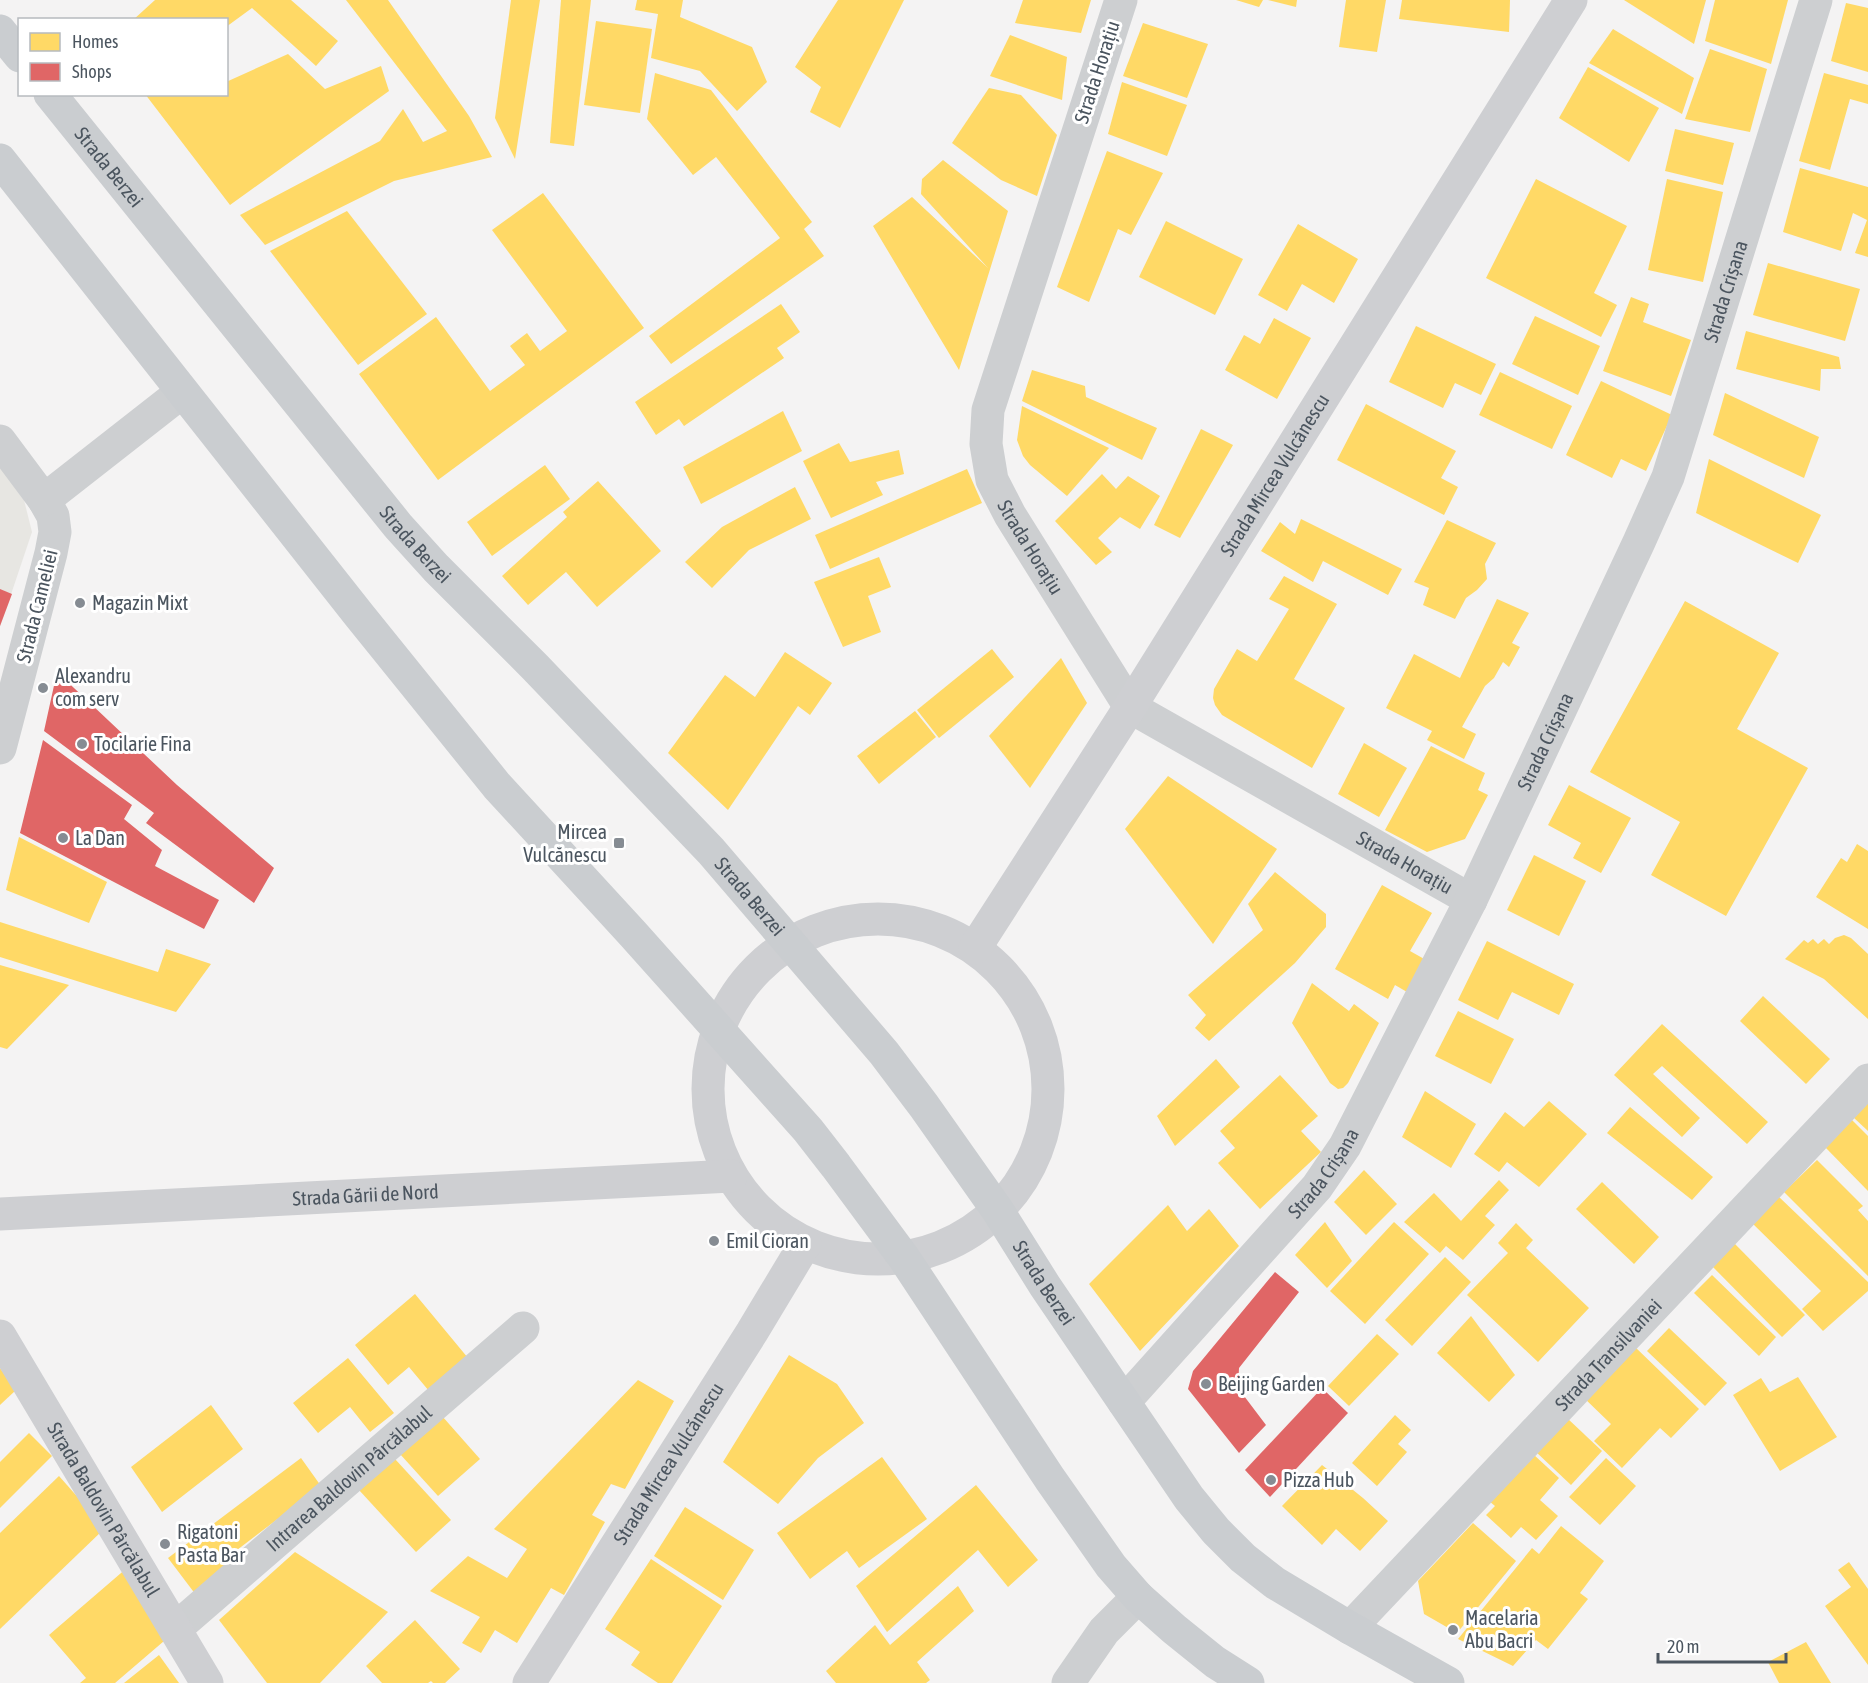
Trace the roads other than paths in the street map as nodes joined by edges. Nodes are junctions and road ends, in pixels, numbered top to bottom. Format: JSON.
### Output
{"nodes":[{"id":1,"x":1121,"y":0,"type":"edge"},
{"id":2,"x":1570,"y":0,"type":"edge"},
{"id":3,"x":1816,"y":0,"type":"edge"},
{"id":4,"x":0,"y":31,"type":"edge"},
{"id":5,"x":18,"y":54,"type":"edge"},
{"id":6,"x":52,"y":96,"type":"edge"},
{"id":7,"x":0,"y":160,"type":"edge"},
{"id":8,"x":182,"y":392,"type":"junction"},
{"id":9,"x":0,"y":441,"type":"edge"},
{"id":10,"x":44,"y":501,"type":"junction"},
{"id":11,"x":1130,"y":707,"type":"junction"},
{"id":12,"x":0,"y":748,"type":"edge"},
{"id":13,"x":1471,"y":900,"type":"junction"},
{"id":14,"x":789,"y":942,"type":"junction"},
{"id":15,"x":975,"y":948,"type":"junction"},
{"id":16,"x":718,"y":1030,"type":"junction"},
{"id":17,"x":1868,"y":1080,"type":"edge"},
{"id":18,"x":731,"y":1176,"type":"junction"},
{"id":19,"x":998,"y":1211,"type":"junction"},
{"id":20,"x":0,"y":1214,"type":"edge"},
{"id":21,"x":805,"y":1244,"type":"junction"},
{"id":22,"x":904,"y":1258,"type":"junction"},
{"id":23,"x":523,"y":1328,"type":"dead end"},
{"id":24,"x":0,"y":1336,"type":"edge"},
{"id":25,"x":1124,"y":1402,"type":"junction"},
{"id":26,"x":1138,"y":1597,"type":"junction"},
{"id":27,"x":1350,"y":1628,"type":"junction"},
{"id":28,"x":175,"y":1629,"type":"junction"},
{"id":29,"x":207,"y":1683,"type":"edge"},
{"id":30,"x":529,"y":1683,"type":"edge"},
{"id":31,"x":1068,"y":1683,"type":"edge"},
{"id":32,"x":1248,"y":1683,"type":"edge"},
{"id":33,"x":1448,"y":1683,"type":"edge"}],
"edges":[{"from":1,"to":11,"type":"street","name":"Strada Horațiu"},
{"from":2,"to":11,"type":"main road","name":"Strada Mircea Vulcănescu"},
{"from":3,"to":13,"type":"street","name":"Strada Crișana"},
{"from":4,"to":5,"type":"main road"},
{"from":6,"to":14,"type":"main road","name":"Strada Berzei"},
{"from":7,"to":8,"type":"main road"},
{"from":8,"to":10,"type":"street"},
{"from":8,"to":16,"type":"main road"},
{"from":9,"to":10,"type":"street","name":"Strada Cameliei"},
{"from":10,"to":12,"type":"street","name":"Strada Cameliei"},
{"from":11,"to":13,"type":"street","name":"Strada Horațiu"},
{"from":11,"to":15,"type":"main road","name":"Strada Mircea Vulcănescu"},
{"from":13,"to":25,"type":"street","name":"Strada Crișana"},
{"from":14,"to":15,"type":"main road"},
{"from":14,"to":16,"type":"main road"},
{"from":14,"to":19,"type":"main road","name":"Strada Berzei"},
{"from":15,"to":19,"type":"main road"},
{"from":16,"to":18,"type":"main road"},
{"from":16,"to":22,"type":"main road"},
{"from":17,"to":27,"type":"street","name":"Strada Transilvaniei"},
{"from":18,"to":20,"type":"main road","name":"Strada Gării de Nord"},
{"from":18,"to":21,"type":"main road"},
{"from":19,"to":22,"type":"main road"},
{"from":19,"to":25,"type":"main road","name":"Strada Berzei"},
{"from":21,"to":22,"type":"main road"},
{"from":21,"to":30,"type":"main road","name":"Strada Mircea Vulcănescu"},
{"from":22,"to":26,"type":"main road"},
{"from":23,"to":28,"type":"street","name":"Intrarea Baldovin Pârcălabul"},
{"from":24,"to":28,"type":"main road","name":"Strada Baldovin Pârcălabul"},
{"from":25,"to":27,"type":"main road","name":"Strada Berzei"},
{"from":26,"to":31,"type":"street"},
{"from":26,"to":32,"type":"main road"},
{"from":27,"to":33,"type":"main road","name":"Strada Berzei"},
{"from":28,"to":29,"type":"main road","name":"Strada Baldovin Pârcălabul"}]}
